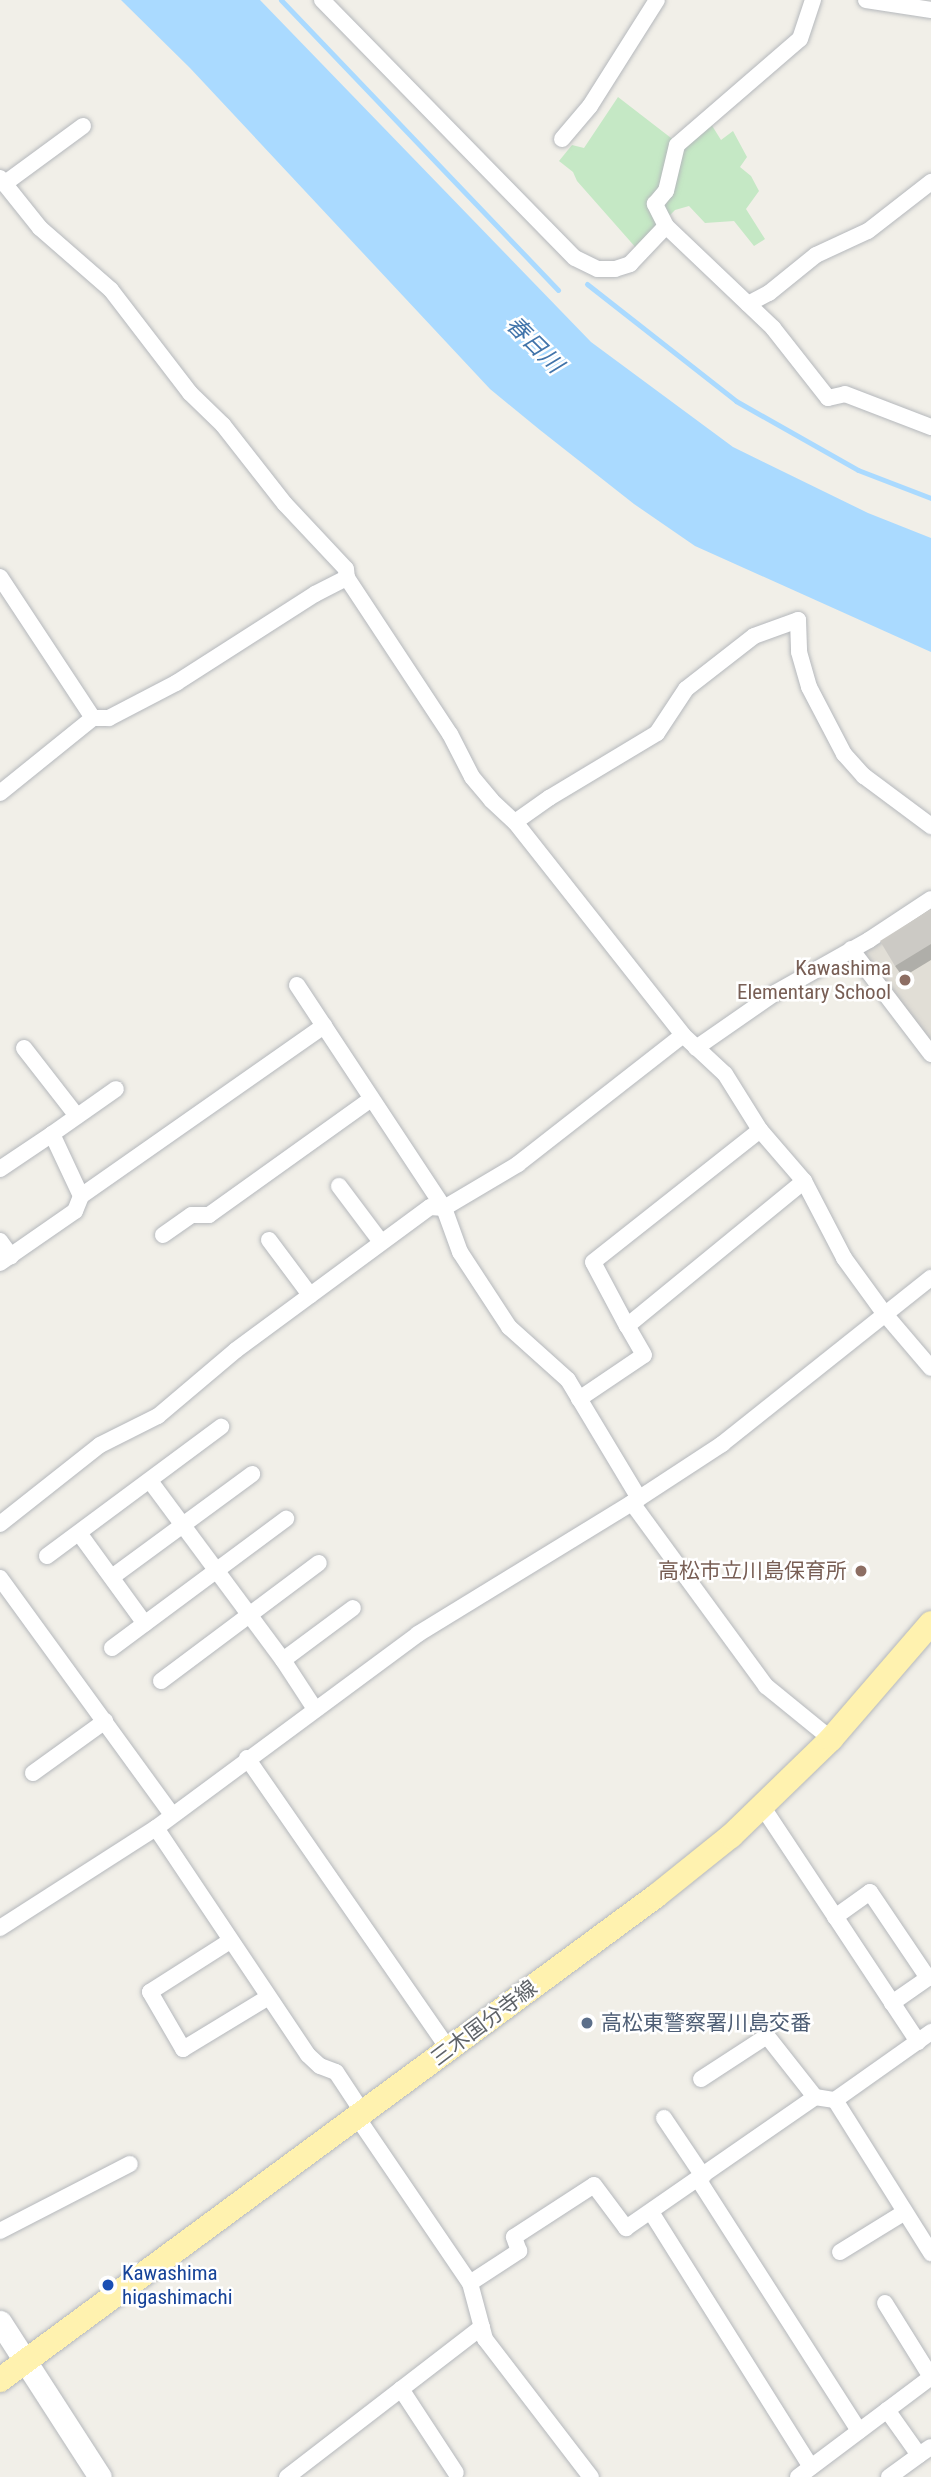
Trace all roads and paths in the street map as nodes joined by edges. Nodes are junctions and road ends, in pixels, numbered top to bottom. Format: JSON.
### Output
{"nodes":[{"id":1,"x":322,"y":0,"type":"edge"},
{"id":2,"x":657,"y":0,"type":"edge"},
{"id":3,"x":813,"y":0,"type":"edge"},
{"id":4,"x":866,"y":0,"type":"edge"},
{"id":5,"x":931,"y":10,"type":"edge"},
{"id":6,"x":83,"y":126,"type":"dead end"},
{"id":7,"x":562,"y":139,"type":"dead end"},
{"id":8,"x":2,"y":181,"type":"edge"},
{"id":9,"x":931,"y":183,"type":"edge"},
{"id":10,"x":666,"y":226,"type":"junction"},
{"id":11,"x":748,"y":304,"type":"junction"},
{"id":12,"x":931,"y":428,"type":"edge"},
{"id":13,"x":0,"y":577,"type":"edge"},
{"id":14,"x":347,"y":578,"type":"junction"},
{"id":15,"x":93,"y":718,"type":"junction"},
{"id":16,"x":0,"y":793,"type":"edge"},
{"id":17,"x":516,"y":822,"type":"junction"},
{"id":18,"x":931,"y":826,"type":"edge"},
{"id":19,"x":931,"y":899,"type":"edge"},
{"id":20,"x":851,"y":948,"type":"junction"},
{"id":21,"x":297,"y":985,"type":"dead end"},
{"id":22,"x":324,"y":1026,"type":"junction"},
{"id":23,"x":683,"y":1035,"type":"junction"},
{"id":24,"x":24,"y":1048,"type":"dead end"},
{"id":25,"x":696,"y":1048,"type":"junction"},
{"id":26,"x":931,"y":1054,"type":"edge"},
{"id":27,"x":116,"y":1089,"type":"dead end"},
{"id":28,"x":371,"y":1099,"type":"junction"},
{"id":29,"x":77,"y":1116,"type":"junction"},
{"id":30,"x":760,"y":1129,"type":"junction"},
{"id":31,"x":52,"y":1135,"type":"junction"},
{"id":32,"x":0,"y":1169,"type":"edge"},
{"id":33,"x":804,"y":1181,"type":"junction"},
{"id":34,"x":339,"y":1186,"type":"dead end"},
{"id":35,"x":81,"y":1196,"type":"junction"},
{"id":36,"x":444,"y":1208,"type":"junction"},
{"id":37,"x":163,"y":1235,"type":"dead end"},
{"id":38,"x":269,"y":1240,"type":"dead end"},
{"id":39,"x":0,"y":1241,"type":"edge"},
{"id":40,"x":382,"y":1242,"type":"junction"},
{"id":41,"x":5,"y":1260,"type":"edge"},
{"id":42,"x":931,"y":1278,"type":"edge"},
{"id":43,"x":310,"y":1295,"type":"junction"},
{"id":44,"x":884,"y":1313,"type":"junction"},
{"id":45,"x":627,"y":1326,"type":"junction"},
{"id":46,"x":931,"y":1368,"type":"edge"},
{"id":47,"x":579,"y":1399,"type":"junction"},
{"id":48,"x":221,"y":1427,"type":"dead end"},
{"id":49,"x":252,"y":1474,"type":"dead end"},
{"id":50,"x":149,"y":1481,"type":"junction"},
{"id":51,"x":635,"y":1501,"type":"junction"},
{"id":52,"x":286,"y":1519,"type":"dead end"},
{"id":53,"x":0,"y":1524,"type":"edge"},
{"id":54,"x":182,"y":1525,"type":"junction"},
{"id":55,"x":79,"y":1533,"type":"junction"},
{"id":56,"x":47,"y":1556,"type":"dead end"},
{"id":57,"x":320,"y":1563,"type":"dead end"},
{"id":58,"x":216,"y":1570,"type":"junction"},
{"id":59,"x":112,"y":1577,"type":"junction"},
{"id":60,"x":0,"y":1578,"type":"edge"},
{"id":61,"x":353,"y":1608,"type":"dead end"},
{"id":62,"x":249,"y":1615,"type":"junction"},
{"id":63,"x":931,"y":1623,"type":"edge"},
{"id":64,"x":145,"y":1624,"type":"junction"},
{"id":65,"x":112,"y":1648,"type":"dead end"},
{"id":66,"x":283,"y":1660,"type":"junction"},
{"id":67,"x":161,"y":1681,"type":"dead end"},
{"id":68,"x":315,"y":1709,"type":"junction"},
{"id":69,"x":105,"y":1721,"type":"junction"},
{"id":70,"x":831,"y":1739,"type":"junction"},
{"id":71,"x":247,"y":1758,"type":"junction"},
{"id":72,"x":33,"y":1773,"type":"dead end"},
{"id":73,"x":762,"y":1806,"type":"junction"},
{"id":74,"x":172,"y":1815,"type":"junction"},
{"id":75,"x":156,"y":1828,"type":"junction"},
{"id":76,"x":835,"y":1916,"type":"junction"},
{"id":77,"x":0,"y":1927,"type":"edge"},
{"id":78,"x":230,"y":1941,"type":"junction"},
{"id":79,"x":267,"y":1998,"type":"junction"},
{"id":80,"x":892,"y":2003,"type":"junction"},
{"id":81,"x":924,"y":2037,"type":"edge"},
{"id":82,"x":449,"y":2050,"type":"junction"},
{"id":83,"x":701,"y":2079,"type":"dead end"},
{"id":84,"x":815,"y":2097,"type":"junction"},
{"id":85,"x":835,"y":2100,"type":"junction"},
{"id":86,"x":360,"y":2115,"type":"junction"},
{"id":87,"x":664,"y":2118,"type":"dead end"},
{"id":88,"x":130,"y":2165,"type":"dead end"},
{"id":89,"x":700,"y":2177,"type":"junction"},
{"id":90,"x":651,"y":2212,"type":"junction"},
{"id":91,"x":905,"y":2212,"type":"junction"},
{"id":92,"x":0,"y":2231,"type":"edge"},
{"id":93,"x":840,"y":2252,"type":"dead end"},
{"id":94,"x":931,"y":2253,"type":"edge"},
{"id":95,"x":470,"y":2283,"type":"junction"},
{"id":96,"x":886,"y":2303,"type":"dead end"},
{"id":97,"x":0,"y":2322,"type":"edge"},
{"id":98,"x":482,"y":2327,"type":"junction"},
{"id":99,"x":26,"y":2361,"type":"junction"},
{"id":100,"x":0,"y":2380,"type":"edge"},
{"id":101,"x":401,"y":2389,"type":"junction"},
{"id":102,"x":887,"y":2410,"type":"junction"},
{"id":103,"x":859,"y":2431,"type":"junction"},
{"id":104,"x":925,"y":2451,"type":"edge"},
{"id":105,"x":805,"y":2472,"type":"edge"},
{"id":106,"x":456,"y":2473,"type":"dead end"},
{"id":107,"x":100,"y":2477,"type":"edge"},
{"id":108,"x":287,"y":2477,"type":"edge"},
{"id":109,"x":591,"y":2477,"type":"edge"},
{"id":110,"x":889,"y":2477,"type":"edge"}],
"edges":[{"from":1,"to":10,"type":"street"},
{"from":2,"to":7,"type":"street"},
{"from":3,"to":10,"type":"street"},
{"from":4,"to":5,"type":"street"},
{"from":6,"to":8,"type":"street"},
{"from":8,"to":14,"type":"street"},
{"from":9,"to":11,"type":"street"},
{"from":10,"to":11,"type":"street"},
{"from":11,"to":12,"type":"street"},
{"from":13,"to":15,"type":"street"},
{"from":14,"to":15,"type":"street"},
{"from":14,"to":17,"type":"street"},
{"from":15,"to":16,"type":"street"},
{"from":17,"to":18,"type":"street"},
{"from":17,"to":23,"type":"street"},
{"from":19,"to":20,"type":"street"},
{"from":20,"to":25,"type":"street"},
{"from":20,"to":26,"type":"street"},
{"from":21,"to":22,"type":"street"},
{"from":22,"to":28,"type":"street"},
{"from":22,"to":35,"type":"street"},
{"from":23,"to":25,"type":"street"},
{"from":23,"to":36,"type":"street"},
{"from":24,"to":29,"type":"street"},
{"from":25,"to":30,"type":"street"},
{"from":27,"to":29,"type":"street"},
{"from":28,"to":36,"type":"street"},
{"from":28,"to":37,"type":"street"},
{"from":29,"to":31,"type":"street"},
{"from":30,"to":33,"type":"street"},
{"from":30,"to":45,"type":"street"},
{"from":31,"to":32,"type":"street"},
{"from":31,"to":35,"type":"street"},
{"from":33,"to":44,"type":"street"},
{"from":33,"to":45,"type":"street"},
{"from":34,"to":40,"type":"street"},
{"from":35,"to":41,"type":"street"},
{"from":36,"to":40,"type":"street"},
{"from":36,"to":47,"type":"street"},
{"from":38,"to":43,"type":"street"},
{"from":39,"to":41,"type":"street"},
{"from":40,"to":43,"type":"street"},
{"from":42,"to":44,"type":"street"},
{"from":43,"to":53,"type":"street"},
{"from":44,"to":46,"type":"street"},
{"from":44,"to":51,"type":"street"},
{"from":45,"to":47,"type":"street"},
{"from":47,"to":51,"type":"street"},
{"from":48,"to":50,"type":"street"},
{"from":49,"to":54,"type":"street"},
{"from":50,"to":54,"type":"street"},
{"from":50,"to":55,"type":"street"},
{"from":51,"to":68,"type":"street"},
{"from":51,"to":70,"type":"street"},
{"from":52,"to":58,"type":"street"},
{"from":54,"to":58,"type":"street"},
{"from":54,"to":59,"type":"street"},
{"from":55,"to":56,"type":"street"},
{"from":55,"to":59,"type":"street"},
{"from":57,"to":62,"type":"street"},
{"from":58,"to":62,"type":"street"},
{"from":58,"to":64,"type":"street"},
{"from":59,"to":64,"type":"street"},
{"from":60,"to":69,"type":"street"},
{"from":61,"to":66,"type":"street"},
{"from":62,"to":66,"type":"street"},
{"from":62,"to":67,"type":"street"},
{"from":63,"to":70,"type":"main road","name":"三木国分寺線"},
{"from":64,"to":65,"type":"street"},
{"from":66,"to":68,"type":"street"},
{"from":68,"to":71,"type":"street"},
{"from":69,"to":72,"type":"street"},
{"from":69,"to":74,"type":"street"},
{"from":70,"to":73,"type":"main road","name":"三木国分寺線"},
{"from":71,"to":74,"type":"street"},
{"from":71,"to":82,"type":"street"},
{"from":73,"to":76,"type":"street"},
{"from":73,"to":82,"type":"main road","name":"三木国分寺線"},
{"from":74,"to":75,"type":"street"},
{"from":75,"to":77,"type":"street"},
{"from":75,"to":78,"type":"street"},
{"from":76,"to":80,"type":"street"},
{"from":76,"to":80,"type":"street"},
{"from":78,"to":79,"type":"street"},
{"from":78,"to":79,"type":"street"},
{"from":79,"to":86,"type":"street"},
{"from":80,"to":81,"type":"street"},
{"from":81,"to":85,"type":"street"},
{"from":82,"to":86,"type":"main road","name":"三木国分寺線"},
{"from":83,"to":84,"type":"street"},
{"from":84,"to":85,"type":"street"},
{"from":84,"to":89,"type":"street"},
{"from":85,"to":91,"type":"street"},
{"from":86,"to":95,"type":"street"},
{"from":86,"to":99,"type":"main road","name":"三木国分寺線"},
{"from":87,"to":89,"type":"street"},
{"from":88,"to":92,"type":"street"},
{"from":89,"to":90,"type":"street"},
{"from":89,"to":103,"type":"street"},
{"from":90,"to":95,"type":"street"},
{"from":90,"to":105,"type":"street"},
{"from":91,"to":93,"type":"street"},
{"from":91,"to":94,"type":"street"},
{"from":95,"to":98,"type":"street"},
{"from":96,"to":102,"type":"street"},
{"from":97,"to":99,"type":"street"},
{"from":98,"to":101,"type":"street"},
{"from":98,"to":109,"type":"street"},
{"from":99,"to":100,"type":"main road","name":"三木国分寺線"},
{"from":99,"to":107,"type":"street"},
{"from":101,"to":106,"type":"street"},
{"from":101,"to":108,"type":"street"},
{"from":102,"to":103,"type":"street"},
{"from":102,"to":104,"type":"street"},
{"from":103,"to":105,"type":"street"},
{"from":104,"to":110,"type":"street"}]}
